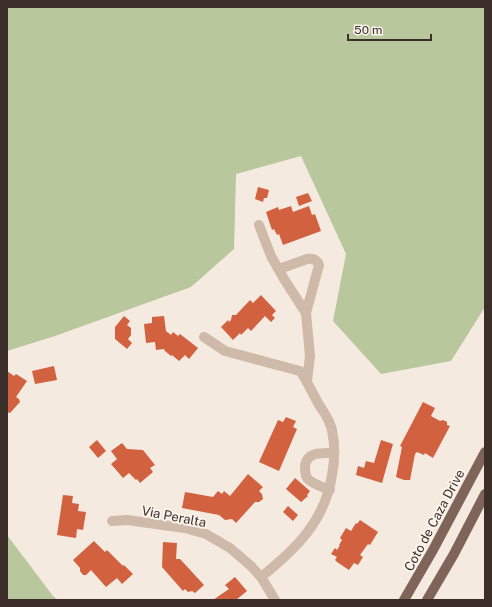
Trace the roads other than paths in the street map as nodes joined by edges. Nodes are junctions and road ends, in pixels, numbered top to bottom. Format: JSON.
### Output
{"nodes":[{"id":1,"x":259,"y":225,"type":"dead end"},
{"id":2,"x":279,"y":269,"type":"junction"},
{"id":3,"x":306,"y":313,"type":"junction"},
{"id":4,"x":204,"y":337,"type":"dead end"},
{"id":5,"x":307,"y":381,"type":"junction"},
{"id":6,"x":485,"y":452,"type":"edge"},
{"id":7,"x":334,"y":453,"type":"junction"},
{"id":8,"x":330,"y":490,"type":"junction"},
{"id":9,"x":485,"y":494,"type":"edge"},
{"id":10,"x":112,"y":521,"type":"dead end"},
{"id":11,"x":261,"y":577,"type":"junction"},
{"id":12,"x":275,"y":600,"type":"edge"},
{"id":13,"x":404,"y":600,"type":"edge"},
{"id":14,"x":427,"y":600,"type":"edge"}],
"edges":[{"from":1,"to":2,"type":"street"},
{"from":2,"to":3,"type":"street"},
{"from":2,"to":3,"type":"street"},
{"from":3,"to":5,"type":"street"},
{"from":4,"to":5,"type":"street"},
{"from":5,"to":7,"type":"street"},
{"from":6,"to":13,"type":"main road","name":"Coto de Caza Drive"},
{"from":7,"to":8,"type":"street"},
{"from":7,"to":8,"type":"street"},
{"from":8,"to":11,"type":"street"},
{"from":9,"to":14,"type":"main road"},
{"from":10,"to":11,"type":"street","name":"Via Peralta"},
{"from":11,"to":12,"type":"street","name":"Via Peralta"}]}
